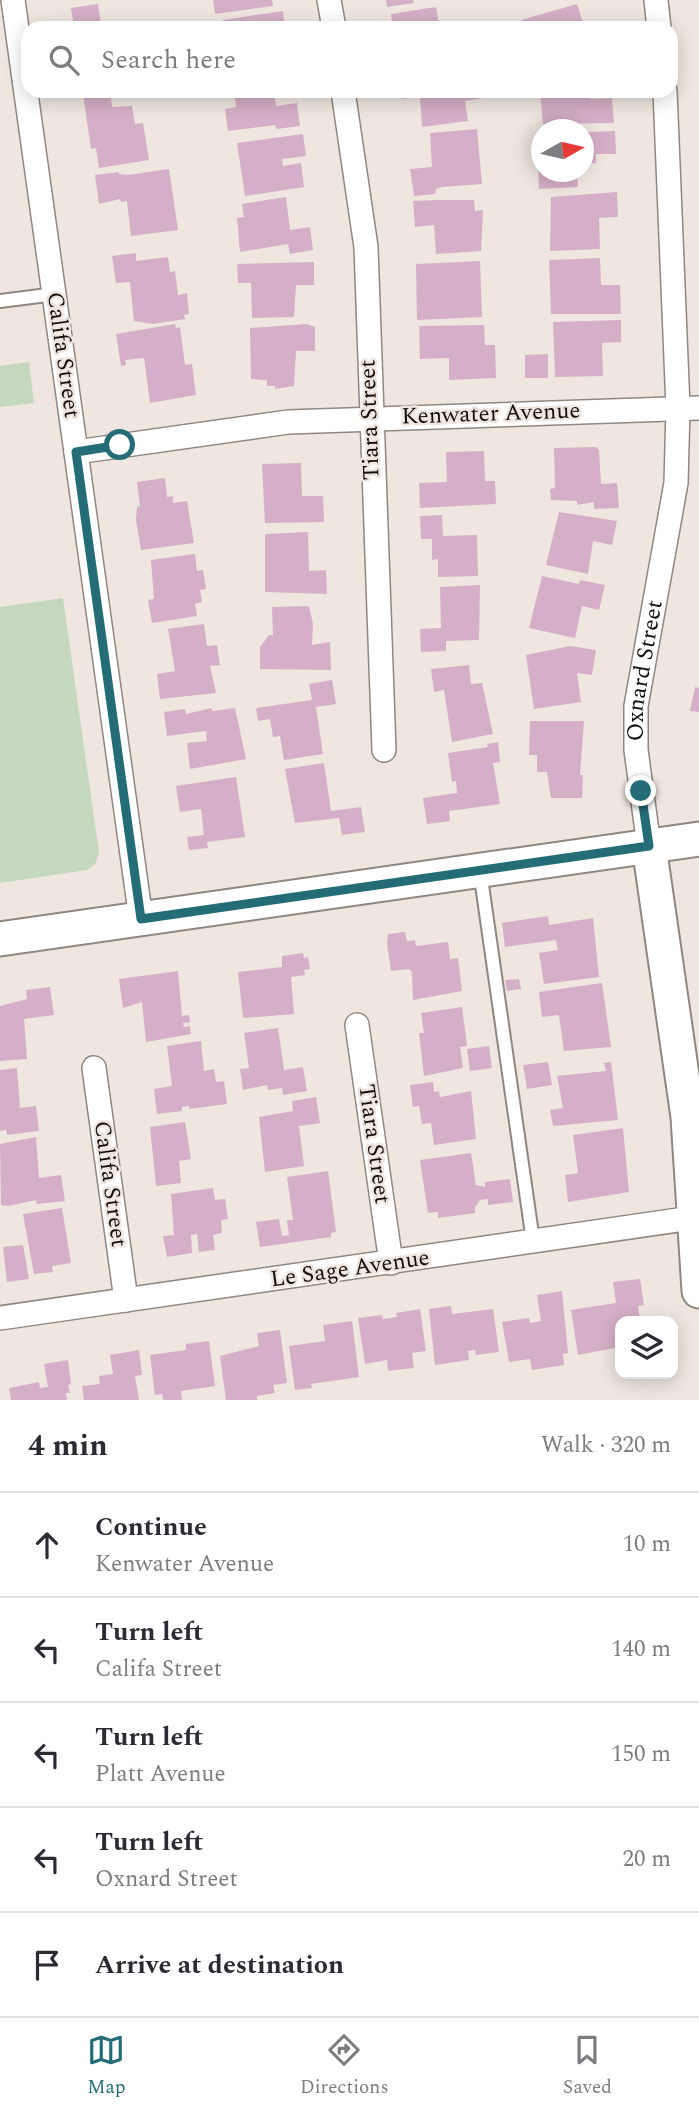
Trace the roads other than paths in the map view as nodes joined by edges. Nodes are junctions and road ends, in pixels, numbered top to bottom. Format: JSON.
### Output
{"nodes":[{"id":1,"x":13,"y":0,"type":"edge"},
{"id":2,"x":329,"y":0,"type":"edge"},
{"id":3,"x":656,"y":0,"type":"edge"},
{"id":4,"x":333,"y":21,"type":"edge"},
{"id":5,"x":658,"y":21,"type":"edge"},
{"id":6,"x":21,"y":56,"type":"edge"},
{"id":7,"x":27,"y":98,"type":"edge"},
{"id":8,"x":344,"y":98,"type":"edge"},
{"id":9,"x":666,"y":98,"type":"edge"},
{"id":10,"x":55,"y":294,"type":"junction"},
{"id":11,"x":0,"y":301,"type":"edge"},
{"id":12,"x":688,"y":408,"type":"edge"},
{"id":13,"x":370,"y":418,"type":"junction"},
{"id":14,"x":76,"y":452,"type":"junction"},
{"id":15,"x":384,"y":750,"type":"dead end"},
{"id":16,"x":699,"y":839,"type":"edge"},
{"id":17,"x":649,"y":846,"type":"junction"},
{"id":18,"x":480,"y":870,"type":"junction"},
{"id":19,"x":141,"y":919,"type":"junction"},
{"id":20,"x":0,"y":939,"type":"edge"},
{"id":21,"x":357,"y":1025,"type":"dead end"},
{"id":22,"x":94,"y":1068,"type":"dead end"},
{"id":23,"x":698,"y":1218,"type":"edge"},
{"id":24,"x":533,"y":1241,"type":"junction"},
{"id":25,"x":391,"y":1264,"type":"junction"},
{"id":26,"x":699,"y":1291,"type":"edge"},
{"id":27,"x":126,"y":1300,"type":"junction"},
{"id":28,"x":0,"y":1318,"type":"edge"}],
"edges":[{"from":1,"to":6,"type":"street","name":"Califa Street"},
{"from":2,"to":4,"type":"street"},
{"from":3,"to":5,"type":"street"},
{"from":7,"to":10,"type":"street","name":"Califa Street"},
{"from":8,"to":13,"type":"street","name":"Tiara Street"},
{"from":9,"to":12,"type":"street","name":"Oxnard Street"},
{"from":10,"to":11,"type":"lane"},
{"from":10,"to":14,"type":"street","name":"Califa Street"},
{"from":12,"to":13,"type":"street","name":"Kenwater Avenue"},
{"from":12,"to":17,"type":"street","name":"Oxnard Street"},
{"from":13,"to":14,"type":"street","name":"Kenwater Avenue"},
{"from":13,"to":15,"type":"street","name":"Tiara Street"},
{"from":14,"to":19,"type":"street","name":"Califa Street"},
{"from":16,"to":17,"type":"main road"},
{"from":17,"to":18,"type":"main road"},
{"from":17,"to":23,"type":"main road","name":"Oxnard Street"},
{"from":18,"to":19,"type":"main road"},
{"from":18,"to":24,"type":"lane"},
{"from":19,"to":20,"type":"main road"},
{"from":21,"to":25,"type":"street","name":"Tiara Street"},
{"from":22,"to":27,"type":"street","name":"Califa Street"},
{"from":23,"to":24,"type":"street","name":"Le Sage Avenue"},
{"from":23,"to":26,"type":"main road","name":"Oxnard Street"},
{"from":24,"to":25,"type":"street","name":"Le Sage Avenue"},
{"from":25,"to":27,"type":"street","name":"Le Sage Avenue"},
{"from":27,"to":28,"type":"street","name":"Le Sage Avenue"}]}
